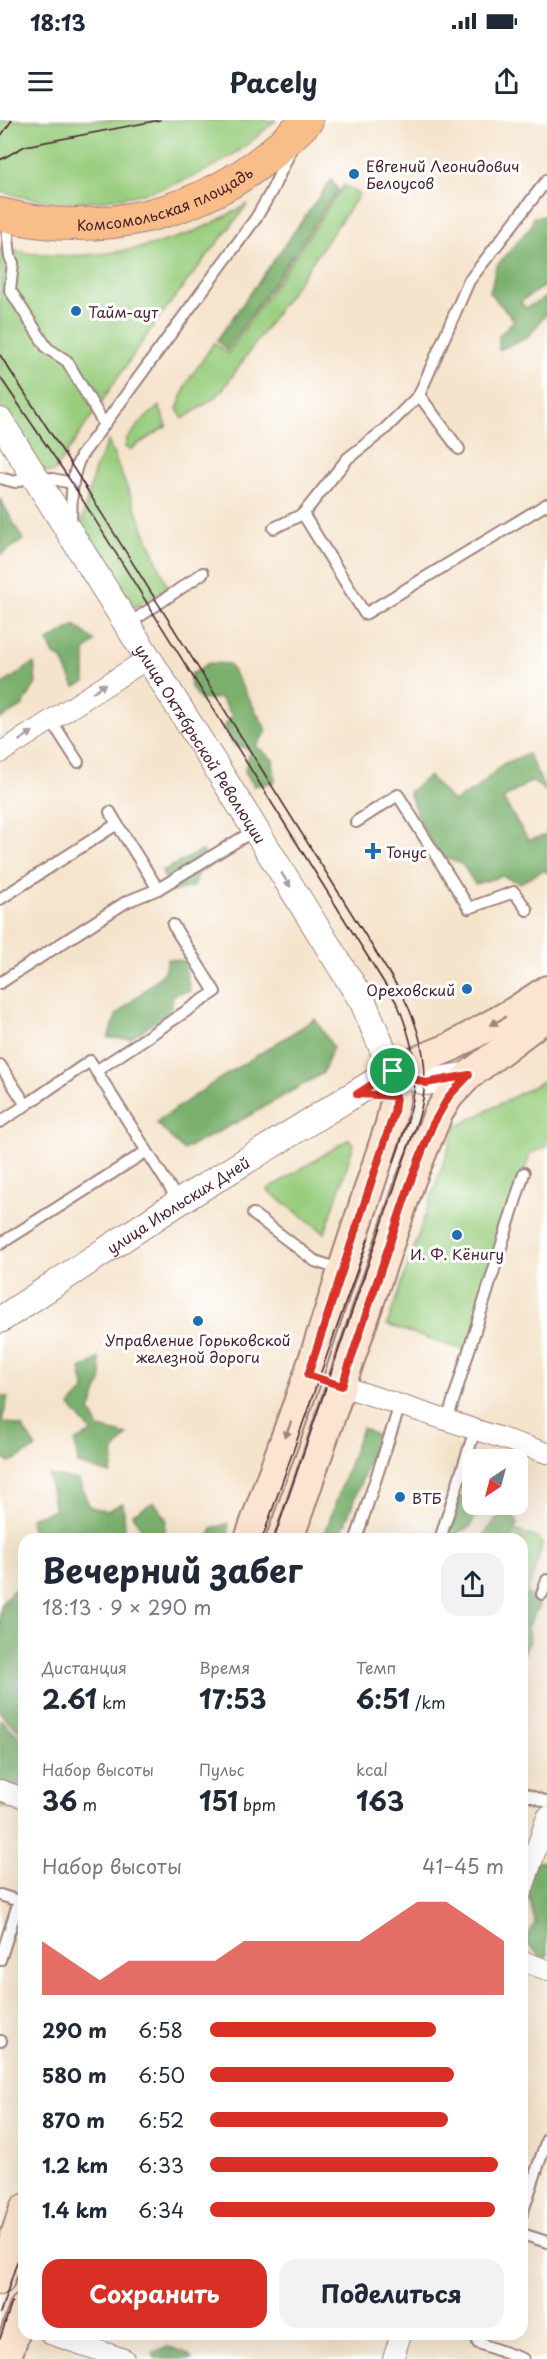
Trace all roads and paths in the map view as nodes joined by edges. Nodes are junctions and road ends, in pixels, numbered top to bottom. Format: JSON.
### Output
{"nodes":[{"id":1,"x":305,"y":122,"type":"edge"},
{"id":2,"x":547,"y":180,"type":"edge"},
{"id":3,"x":3,"y":215,"type":"edge"},
{"id":4,"x":419,"y":395,"type":"junction"},
{"id":5,"x":0,"y":422,"type":"edge"},
{"id":6,"x":104,"y":424,"type":"junction"},
{"id":7,"x":459,"y":449,"type":"dead end"},
{"id":8,"x":33,"y":476,"type":"junction"},
{"id":9,"x":0,"y":478,"type":"edge"},
{"id":10,"x":72,"y":483,"type":"junction"},
{"id":11,"x":547,"y":504,"type":"edge"},
{"id":12,"x":303,"y":514,"type":"junction"},
{"id":13,"x":274,"y":528,"type":"dead end"},
{"id":14,"x":71,"y":535,"type":"junction"},
{"id":15,"x":203,"y":573,"type":"dead end"},
{"id":16,"x":127,"y":625,"type":"junction"},
{"id":17,"x":147,"y":659,"type":"junction"},
{"id":18,"x":51,"y":720,"type":"junction"},
{"id":19,"x":0,"y":753,"type":"edge"},
{"id":20,"x":78,"y":762,"type":"dead end"},
{"id":21,"x":110,"y":812,"type":"dead end"},
{"id":22,"x":356,"y":822,"type":"dead end"},
{"id":23,"x":117,"y":824,"type":"junction"},
{"id":24,"x":255,"y":830,"type":"junction"},
{"id":25,"x":158,"y":889,"type":"junction"},
{"id":26,"x":0,"y":899,"type":"edge"},
{"id":27,"x":526,"y":910,"type":"dead end"},
{"id":28,"x":173,"y":925,"type":"dead end"},
{"id":29,"x":0,"y":983,"type":"edge"},
{"id":30,"x":547,"y":990,"type":"edge"},
{"id":31,"x":547,"y":1016,"type":"edge"},
{"id":32,"x":0,"y":1065,"type":"edge"},
{"id":33,"x":96,"y":1071,"type":"junction"},
{"id":34,"x":469,"y":1075,"type":"junction"},
{"id":35,"x":394,"y":1084,"type":"junction"},
{"id":36,"x":26,"y":1105,"type":"junction"},
{"id":37,"x":0,"y":1122,"type":"edge"},
{"id":38,"x":147,"y":1151,"type":"junction"},
{"id":39,"x":524,"y":1173,"type":"dead end"},
{"id":40,"x":179,"y":1202,"type":"junction"},
{"id":41,"x":254,"y":1214,"type":"dead end"},
{"id":42,"x":0,"y":1244,"type":"edge"},
{"id":43,"x":343,"y":1270,"type":"junction"},
{"id":44,"x":377,"y":1282,"type":"junction"},
{"id":45,"x":0,"y":1320,"type":"edge"},
{"id":46,"x":308,"y":1375,"type":"junction"},
{"id":47,"x":342,"y":1386,"type":"junction"},
{"id":48,"x":400,"y":1405,"type":"junction"},
{"id":49,"x":447,"y":1420,"type":"junction"},
{"id":50,"x":475,"y":1430,"type":"junction"},
{"id":51,"x":547,"y":1453,"type":"edge"},
{"id":52,"x":252,"y":1530,"type":"edge"},
{"id":53,"x":271,"y":1533,"type":"edge"},
{"id":54,"x":291,"y":1533,"type":"edge"},
{"id":55,"x":358,"y":1533,"type":"edge"},
{"id":56,"x":442,"y":1533,"type":"edge"},
{"id":57,"x":547,"y":1580,"type":"edge"},
{"id":58,"x":542,"y":1594,"type":"dead end"},
{"id":59,"x":0,"y":1790,"type":"edge"},
{"id":60,"x":528,"y":1795,"type":"edge"},
{"id":61,"x":18,"y":1796,"type":"edge"},
{"id":62,"x":547,"y":1802,"type":"edge"},
{"id":63,"x":547,"y":1817,"type":"edge"},
{"id":64,"x":528,"y":1873,"type":"edge"},
{"id":65,"x":0,"y":1895,"type":"edge"},
{"id":66,"x":18,"y":1901,"type":"edge"},
{"id":67,"x":18,"y":1904,"type":"edge"},
{"id":68,"x":0,"y":1960,"type":"edge"},
{"id":69,"x":528,"y":1963,"type":"edge"},
{"id":70,"x":547,"y":1970,"type":"edge"},
{"id":71,"x":547,"y":2139,"type":"edge"},
{"id":72,"x":543,"y":2167,"type":"edge"},
{"id":73,"x":528,"y":2201,"type":"edge"},
{"id":74,"x":18,"y":2227,"type":"edge"},
{"id":75,"x":528,"y":2236,"type":"edge"},
{"id":76,"x":547,"y":2242,"type":"edge"},
{"id":77,"x":0,"y":2280,"type":"edge"},
{"id":78,"x":17,"y":2319,"type":"edge"},
{"id":79,"x":68,"y":2340,"type":"edge"},
{"id":80,"x":399,"y":2340,"type":"edge"},
{"id":81,"x":479,"y":2340,"type":"edge"},
{"id":82,"x":6,"y":2359,"type":"edge"},
{"id":83,"x":124,"y":2359,"type":"edge"},
{"id":84,"x":393,"y":2359,"type":"edge"},
{"id":85,"x":523,"y":2359,"type":"edge"}],
"edges":[{"from":1,"to":3,"type":"main road","name":"Комсомольская площадь"},
{"from":1,"to":6,"type":"lane"},
{"from":2,"to":4,"type":"lane"},
{"from":3,"to":6,"type":"lane"},
{"from":4,"to":7,"type":"lane"},
{"from":4,"to":12,"type":"lane"},
{"from":5,"to":8,"type":"street","name":"улица Октябрьской Революции"},
{"from":6,"to":10,"type":"lane"},
{"from":8,"to":9,"type":"lane"},
{"from":8,"to":10,"type":"lane"},
{"from":8,"to":14,"type":"street","name":"улица Октябрьской Революции"},
{"from":10,"to":14,"type":"lane"},
{"from":11,"to":12,"type":"lane"},
{"from":12,"to":13,"type":"lane"},
{"from":14,"to":16,"type":"street","name":"улица Октябрьской Революции"},
{"from":15,"to":16,"type":"lane"},
{"from":16,"to":17,"type":"street","name":"улица Октябрьской Революции"},
{"from":18,"to":17,"type":"street","one_way":true},
{"from":17,"to":24,"type":"street","name":"улица Октябрьской Революции"},
{"from":19,"to":18,"type":"street","one_way":true},
{"from":18,"to":20,"type":"lane"},
{"from":21,"to":23,"type":"lane"},
{"from":22,"to":27,"type":"lane"},
{"from":23,"to":25,"type":"lane"},
{"from":23,"to":26,"type":"lane"},
{"from":24,"to":25,"type":"lane"},
{"from":24,"to":35,"type":"street","name":"улица Октябрьской Революции","one_way":true},
{"from":25,"to":29,"type":"lane"},
{"from":28,"to":33,"type":"lane"},
{"from":30,"to":35,"type":"main road","one_way":true},
{"from":31,"to":34,"type":"main road"},
{"from":32,"to":36,"type":"lane"},
{"from":33,"to":36,"type":"lane"},
{"from":33,"to":38,"type":"lane"},
{"from":34,"to":35,"type":"street"},
{"from":34,"to":44,"type":"main road"},
{"from":35,"to":40,"type":"street","name":"улица Июльских Дней"},
{"from":35,"to":43,"type":"main road"},
{"from":36,"to":37,"type":"lane"},
{"from":38,"to":40,"type":"lane"},
{"from":38,"to":42,"type":"lane"},
{"from":39,"to":49,"type":"lane"},
{"from":40,"to":45,"type":"street","name":"улица Июльских Дней"},
{"from":41,"to":43,"type":"lane"},
{"from":43,"to":44,"type":"main road"},
{"from":43,"to":46,"type":"main road"},
{"from":44,"to":47,"type":"main road"},
{"from":46,"to":47,"type":"main road"},
{"from":46,"to":52,"type":"main road","one_way":true},
{"from":47,"to":48,"type":"street"},
{"from":47,"to":54,"type":"main road"},
{"from":48,"to":49,"type":"street"},
{"from":48,"to":55,"type":"lane"},
{"from":49,"to":50,"type":"street"},
{"from":50,"to":51,"type":"street"},
{"from":50,"to":56,"type":"lane"},
{"from":52,"to":53,"type":"main road"},
{"from":57,"to":58,"type":"lane"},
{"from":59,"to":61,"type":"street"},
{"from":60,"to":62,"type":"lane"},
{"from":63,"to":64,"type":"street"},
{"from":65,"to":66,"type":"lane"},
{"from":67,"to":68,"type":"lane"},
{"from":69,"to":70,"type":"street"},
{"from":71,"to":72,"type":"lane"},
{"from":72,"to":73,"type":"lane"},
{"from":74,"to":77,"type":"main road"},
{"from":75,"to":76,"type":"lane"},
{"from":78,"to":82,"type":"main road"},
{"from":79,"to":83,"type":"street"},
{"from":80,"to":84,"type":"street"},
{"from":81,"to":85,"type":"lane"}]}
